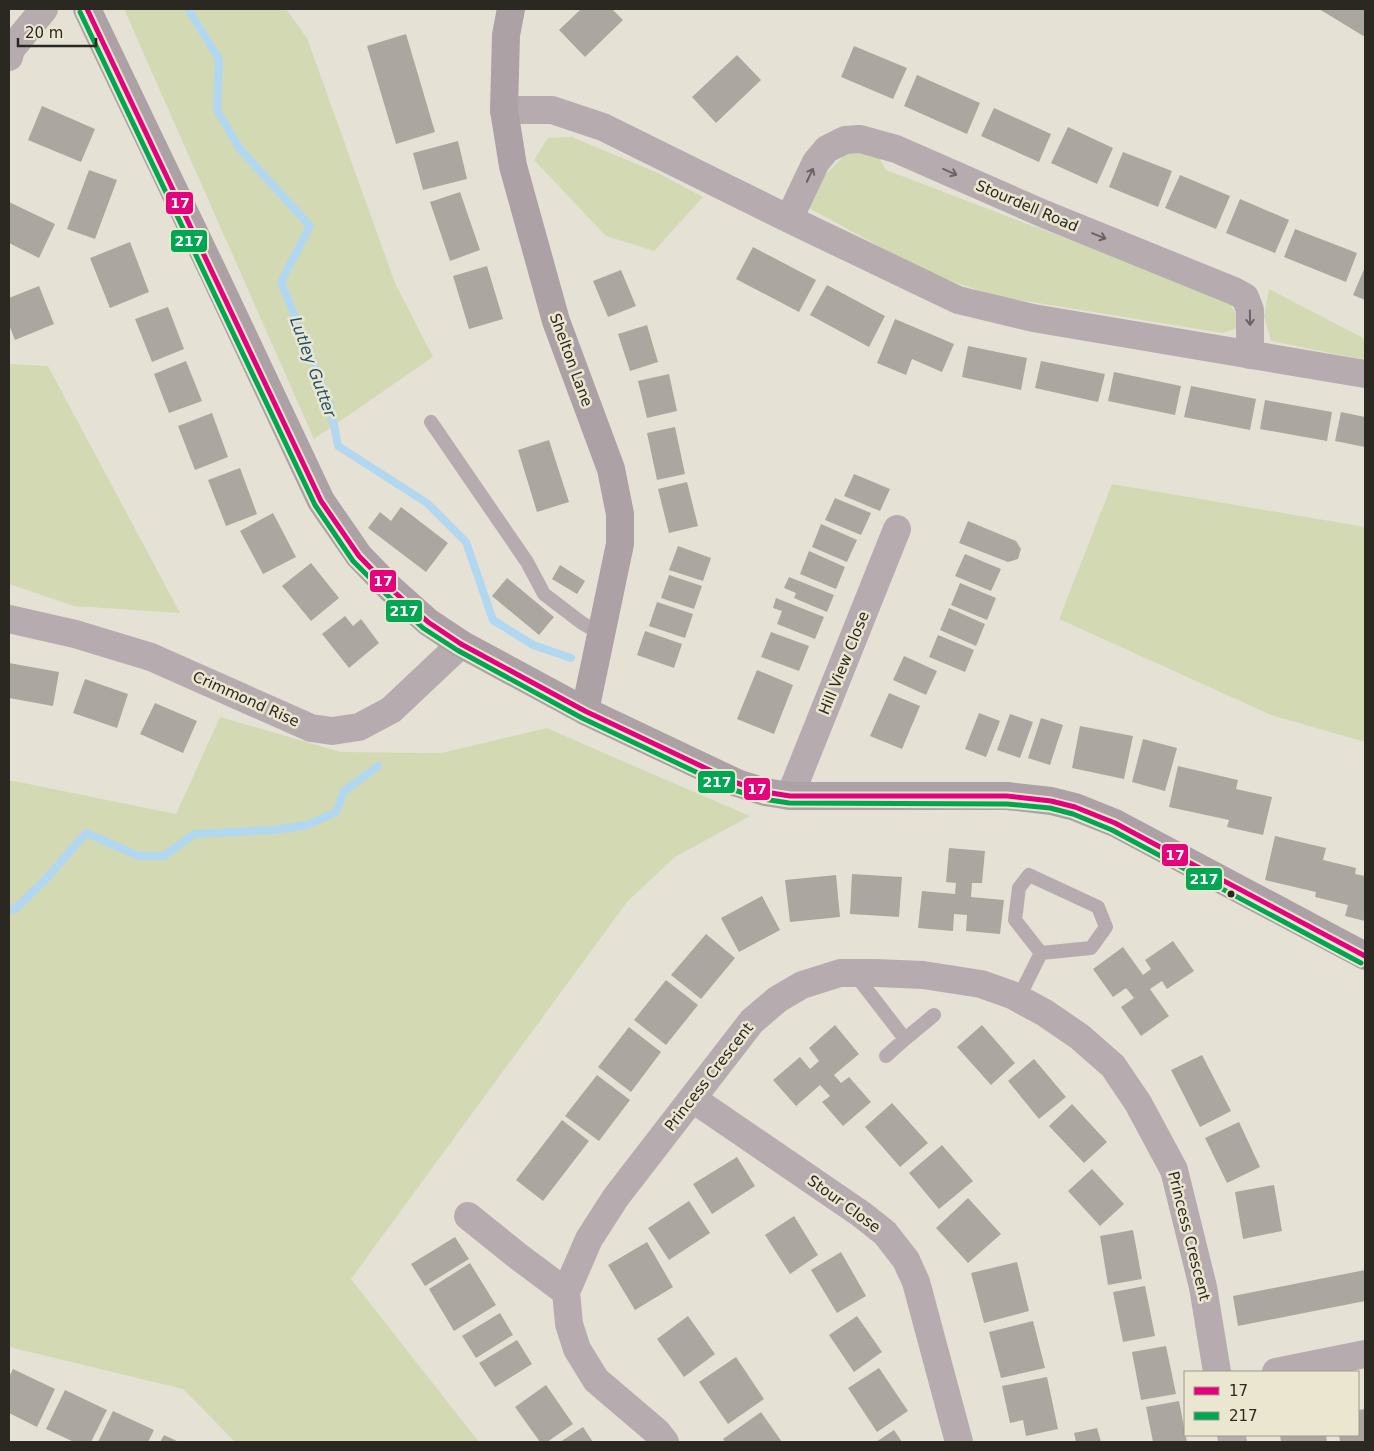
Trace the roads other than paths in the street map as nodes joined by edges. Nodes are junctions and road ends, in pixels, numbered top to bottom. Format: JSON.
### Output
{"nodes":[{"id":1,"x":44,"y":9,"type":"edge"},
{"id":2,"x":87,"y":9,"type":"edge"},
{"id":3,"x":511,"y":9,"type":"edge"},
{"id":4,"x":9,"y":57,"type":"edge"},
{"id":5,"x":504,"y":110,"type":"junction"},
{"id":6,"x":789,"y":219,"type":"junction"},
{"id":7,"x":1250,"y":355,"type":"junction"},
{"id":8,"x":1365,"y":374,"type":"edge"},
{"id":9,"x":430,"y":422,"type":"dead end"},
{"id":10,"x":897,"y":529,"type":"dead end"},
{"id":11,"x":9,"y":620,"type":"edge"},
{"id":12,"x":602,"y":634,"type":"junction"},
{"id":13,"x":461,"y":644,"type":"junction"},
{"id":14,"x":585,"y":711,"type":"junction"},
{"id":15,"x":790,"y":796,"type":"junction"},
{"id":16,"x":1041,"y":953,"type":"junction"},
{"id":17,"x":1365,"y":956,"type":"edge"},
{"id":18,"x":854,"y":973,"type":"junction"},
{"id":19,"x":1018,"y":999,"type":"junction"},
{"id":20,"x":934,"y":1015,"type":"dead end"},
{"id":21,"x":905,"y":1039,"type":"junction"},
{"id":22,"x":886,"y":1056,"type":"dead end"},
{"id":23,"x":693,"y":1099,"type":"junction"},
{"id":24,"x":468,"y":1216,"type":"dead end"},
{"id":25,"x":566,"y":1292,"type":"junction"},
{"id":26,"x":1365,"y":1354,"type":"edge"},
{"id":27,"x":1217,"y":1371,"type":"edge"},
{"id":28,"x":1281,"y":1371,"type":"edge"},
{"id":29,"x":665,"y":1442,"type":"edge"},
{"id":30,"x":959,"y":1442,"type":"edge"}],
"edges":[{"from":1,"to":4,"type":"street"},
{"from":2,"to":13,"type":"street"},
{"from":3,"to":5,"type":"street","name":"Shelton Lane"},
{"from":5,"to":6,"type":"street"},
{"from":5,"to":12,"type":"street","name":"Shelton Lane"},
{"from":6,"to":7,"type":"street"},
{"from":6,"to":7,"type":"street","name":"Stourdell Road","one_way":true},
{"from":7,"to":8,"type":"street"},
{"from":9,"to":12,"type":"lane"},
{"from":10,"to":15,"type":"street","name":"Hill View Close"},
{"from":11,"to":13,"type":"street","name":"Crimmond Rise"},
{"from":12,"to":14,"type":"street","name":"Shelton Lane"},
{"from":13,"to":14,"type":"street"},
{"from":14,"to":15,"type":"street"},
{"from":15,"to":17,"type":"street"},
{"from":16,"to":16,"type":"lane"},
{"from":16,"to":19,"type":"lane"},
{"from":18,"to":19,"type":"street","name":"Princess Crescent"},
{"from":18,"to":21,"type":"lane"},
{"from":18,"to":23,"type":"street","name":"Princess Crescent"},
{"from":19,"to":27,"type":"street","name":"Princess Crescent"},
{"from":20,"to":21,"type":"lane"},
{"from":21,"to":22,"type":"lane"},
{"from":23,"to":25,"type":"street","name":"Princess Crescent"},
{"from":23,"to":30,"type":"street","name":"Stour Close"},
{"from":24,"to":25,"type":"street"},
{"from":25,"to":29,"type":"street","name":"Princess Crescent"},
{"from":26,"to":28,"type":"street"}]}
